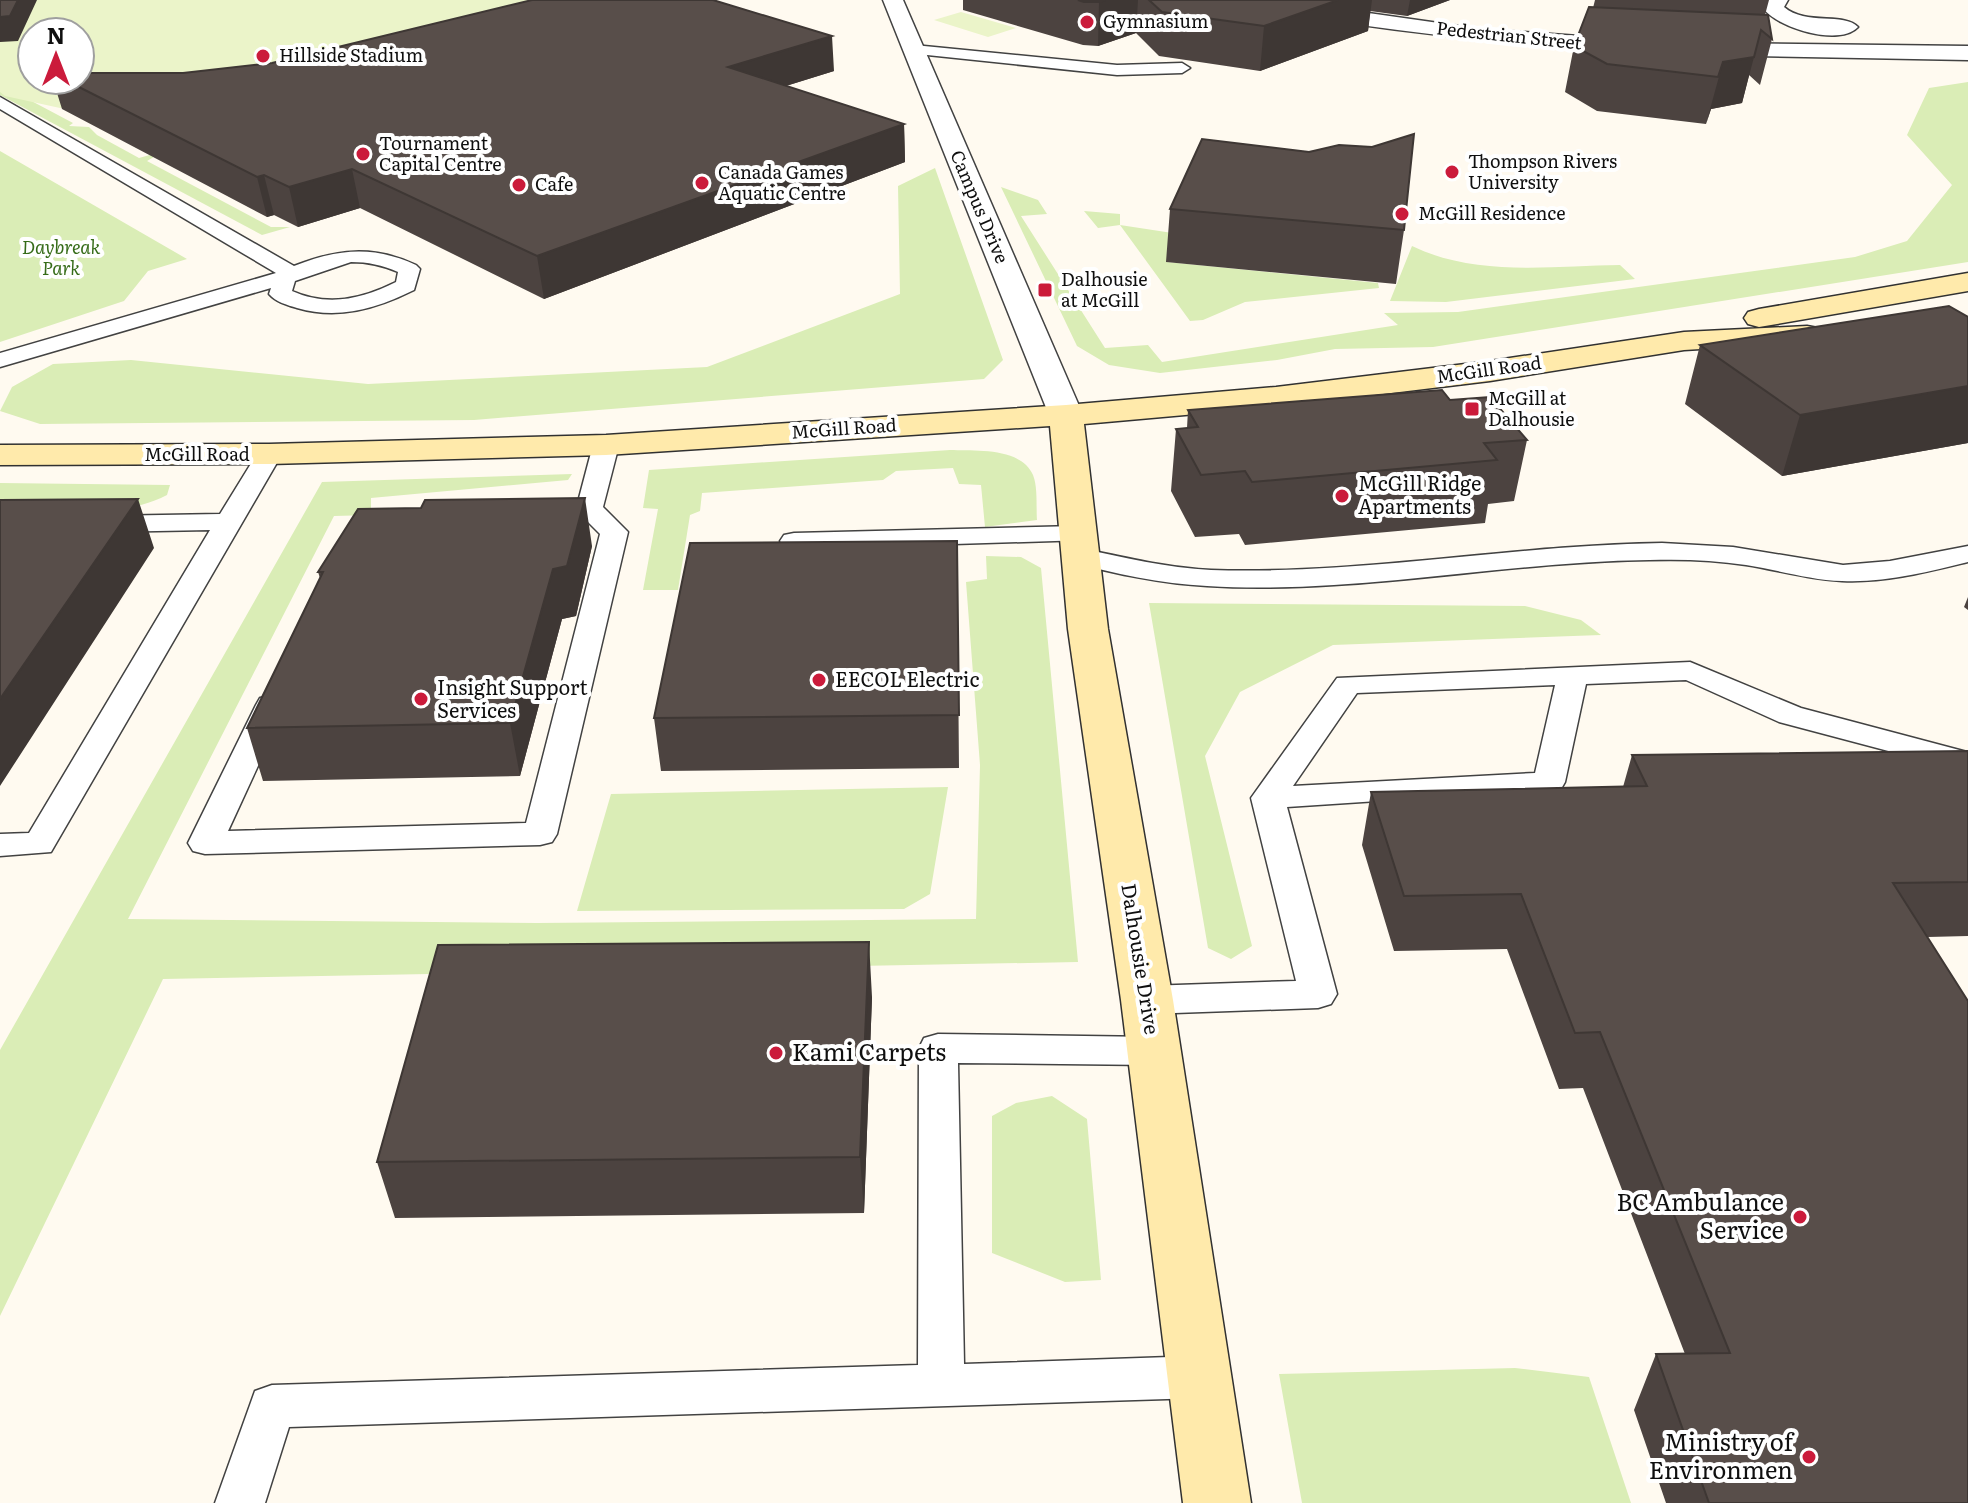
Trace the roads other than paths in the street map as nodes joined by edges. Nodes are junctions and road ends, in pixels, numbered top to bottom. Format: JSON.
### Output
{"nodes":[{"id":1,"x":893,"y":0,"type":"edge"},
{"id":2,"x":1244,"y":0,"type":"edge"},
{"id":3,"x":1778,"y":0,"type":"edge"},
{"id":4,"x":1797,"y":23,"type":"junction"},
{"id":5,"x":1866,"y":27,"type":"dead end"},
{"id":6,"x":1658,"y":48,"type":"edge"},
{"id":7,"x":1687,"y":49,"type":"edge"},
{"id":8,"x":914,"y":50,"type":"junction"},
{"id":9,"x":1807,"y":51,"type":"junction"},
{"id":10,"x":1968,"y":53,"type":"edge"},
{"id":11,"x":1182,"y":68,"type":"edge"},
{"id":12,"x":0,"y":102,"type":"edge"},
{"id":13,"x":289,"y":276,"type":"junction"},
{"id":14,"x":1968,"y":282,"type":"edge"},
{"id":15,"x":1923,"y":319,"type":"edge"},
{"id":16,"x":1684,"y":341,"type":"junction"},
{"id":17,"x":0,"y":360,"type":"edge"},
{"id":18,"x":1066,"y":415,"type":"junction"},
{"id":19,"x":606,"y":445,"type":"junction"},
{"id":20,"x":4,"y":454,"type":"edge"},
{"id":21,"x":269,"y":454,"type":"junction"},
{"id":22,"x":589,"y":509,"type":"junction"},
{"id":23,"x":511,"y":516,"type":"edge"},
{"id":24,"x":229,"y":522,"type":"junction"},
{"id":25,"x":76,"y":525,"type":"edge"},
{"id":26,"x":794,"y":541,"type":"edge"},
{"id":27,"x":1078,"y":545,"type":"junction"},
{"id":28,"x":1968,"y":554,"type":"edge"},
{"id":29,"x":286,"y":673,"type":"edge"},
{"id":30,"x":1573,"y":675,"type":"junction"},
{"id":31,"x":1968,"y":767,"type":"edge"},
{"id":32,"x":1268,"y":798,"type":"junction"},
{"id":33,"x":0,"y":845,"type":"edge"},
{"id":34,"x":1147,"y":1000,"type":"junction"},
{"id":35,"x":1153,"y":1051,"type":"junction"},
{"id":36,"x":1199,"y":1377,"type":"junction"},
{"id":37,"x":941,"y":1386,"type":"junction"},
{"id":38,"x":240,"y":1503,"type":"edge"},
{"id":39,"x":1217,"y":1503,"type":"edge"}],
"edges":[{"from":1,"to":8,"type":"street","name":"Campus Drive"},
{"from":2,"to":6,"type":"street","name":"Pedestrian Street"},
{"from":3,"to":4,"type":"street"},
{"from":4,"to":5,"type":"street"},
{"from":4,"to":9,"type":"street"},
{"from":7,"to":9,"type":"street"},
{"from":8,"to":11,"type":"lane"},
{"from":8,"to":18,"type":"street","name":"Campus Drive"},
{"from":9,"to":10,"type":"street"},
{"from":12,"to":13,"type":"lane"},
{"from":13,"to":13,"type":"lane"},
{"from":13,"to":17,"type":"lane"},
{"from":14,"to":16,"type":"main road","name":"McGill Road"},
{"from":15,"to":16,"type":"main road","name":"McGill Road"},
{"from":16,"to":18,"type":"main road","name":"McGill Road"},
{"from":18,"to":19,"type":"main road","name":"McGill Road"},
{"from":18,"to":27,"type":"main road","name":"Dalhousie Drive"},
{"from":19,"to":21,"type":"main road","name":"McGill Road"},
{"from":19,"to":22,"type":"lane"},
{"from":20,"to":21,"type":"main road","name":"McGill Road"},
{"from":21,"to":24,"type":"lane"},
{"from":22,"to":23,"type":"lane"},
{"from":22,"to":29,"type":"lane"},
{"from":24,"to":25,"type":"lane"},
{"from":24,"to":33,"type":"lane"},
{"from":26,"to":27,"type":"lane"},
{"from":27,"to":28,"type":"lane"},
{"from":27,"to":34,"type":"main road","name":"Dalhousie Drive"},
{"from":30,"to":31,"type":"lane"},
{"from":30,"to":32,"type":"lane"},
{"from":30,"to":32,"type":"lane"},
{"from":32,"to":34,"type":"lane"},
{"from":34,"to":35,"type":"main road","name":"Dalhousie Drive"},
{"from":35,"to":36,"type":"main road","name":"Dalhousie Drive"},
{"from":35,"to":37,"type":"lane"},
{"from":36,"to":37,"type":"lane"},
{"from":36,"to":39,"type":"main road","name":"Dalhousie Drive"},
{"from":37,"to":38,"type":"lane"}]}
